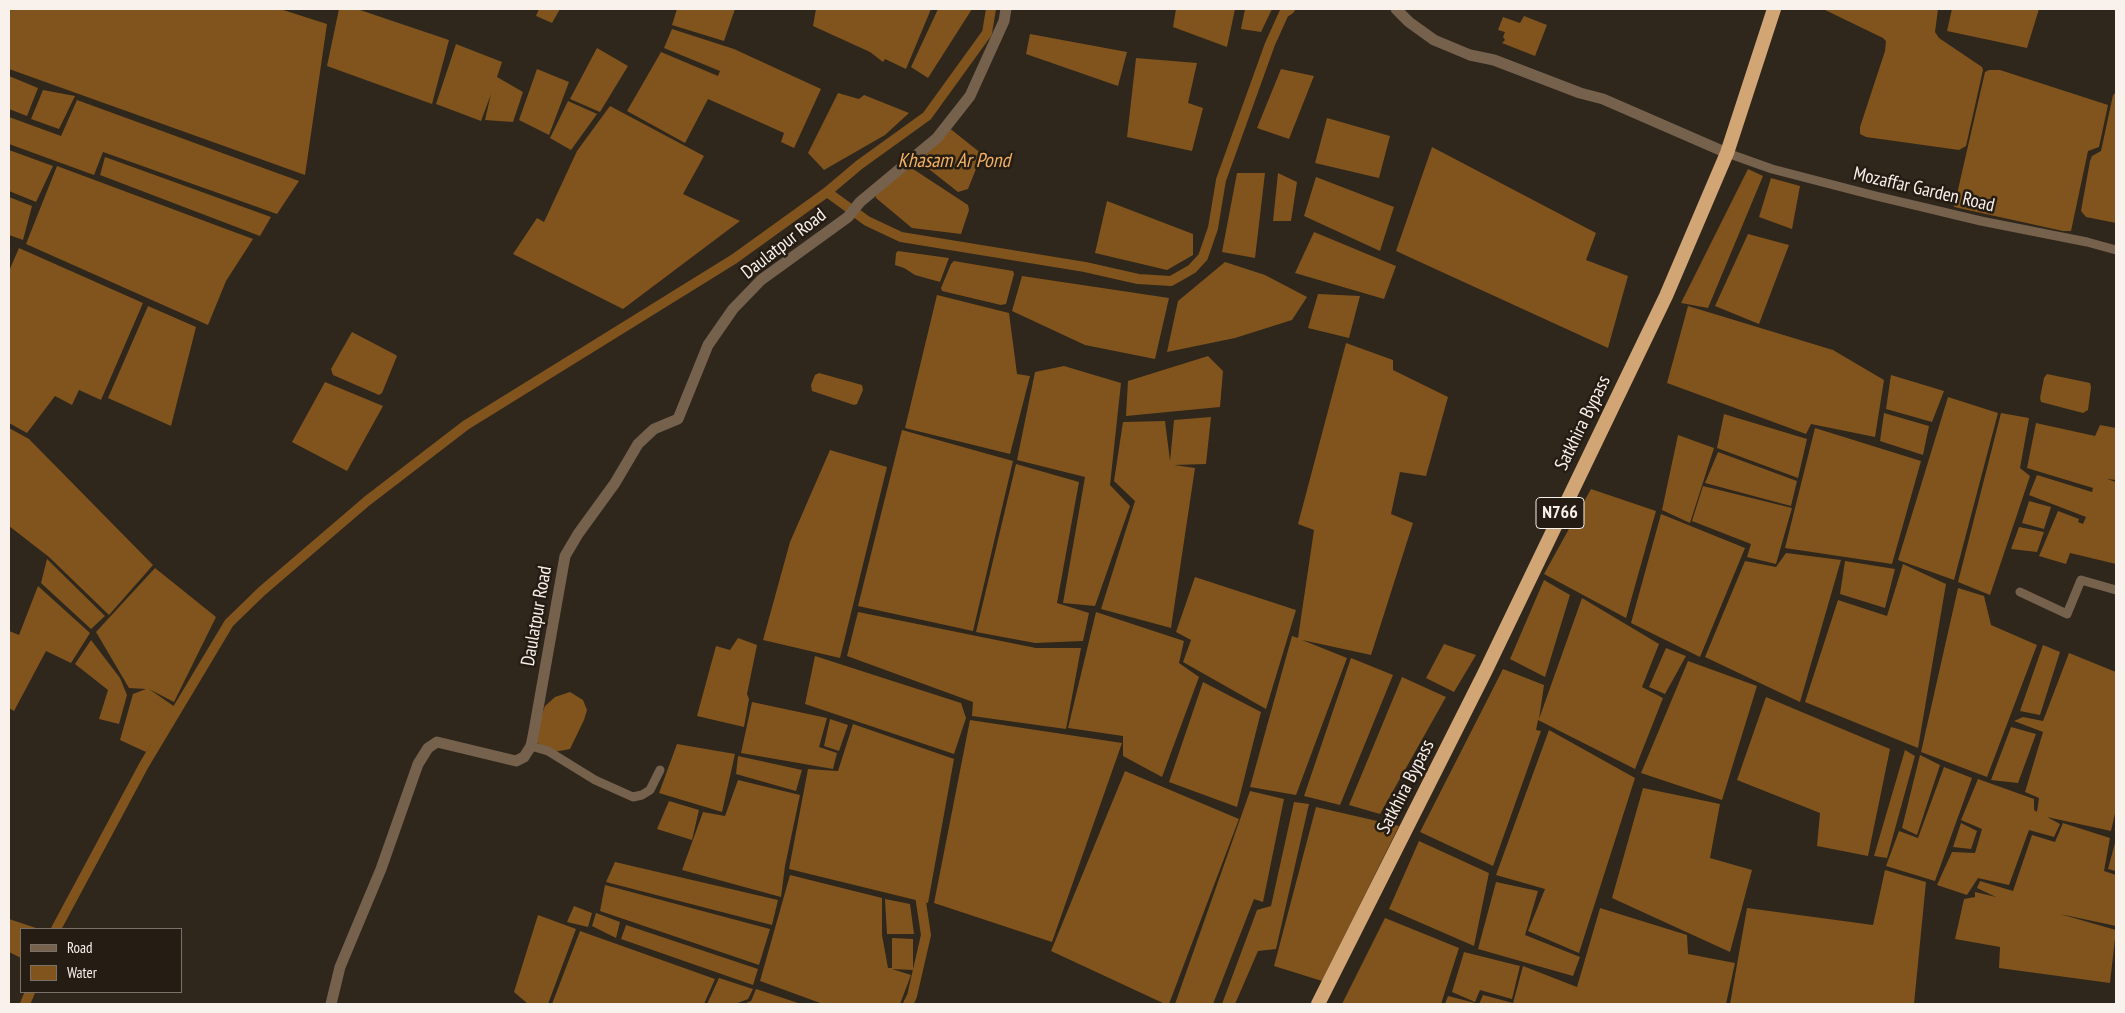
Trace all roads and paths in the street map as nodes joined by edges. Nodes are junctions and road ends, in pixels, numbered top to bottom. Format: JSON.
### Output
{"nodes":[{"id":1,"x":1006,"y":9,"type":"edge"},
{"id":2,"x":1396,"y":9,"type":"edge"},
{"id":3,"x":1774,"y":9,"type":"edge"},
{"id":4,"x":1727,"y":153,"type":"junction"},
{"id":5,"x":2116,"y":250,"type":"edge"},
{"id":6,"x":2116,"y":590,"type":"edge"},
{"id":7,"x":2020,"y":592,"type":"dead end"},
{"id":8,"x":531,"y":746,"type":"junction"},
{"id":9,"x":660,"y":770,"type":"dead end"},
{"id":10,"x":331,"y":1004,"type":"edge"},
{"id":11,"x":1318,"y":1004,"type":"edge"}],
"edges":[{"from":1,"to":8,"type":"street","name":"Daulatpur Road"},
{"from":2,"to":4,"type":"street"},
{"from":3,"to":4,"type":"highway","name":"Satkhira Bypass","number":"N766"},
{"from":4,"to":5,"type":"street","name":"Mozaffar Garden Road"},
{"from":4,"to":11,"type":"highway","name":"Satkhira Bypass","number":"N766"},
{"from":6,"to":7,"type":"street"},
{"from":8,"to":9,"type":"street"},
{"from":8,"to":10,"type":"street"}]}
